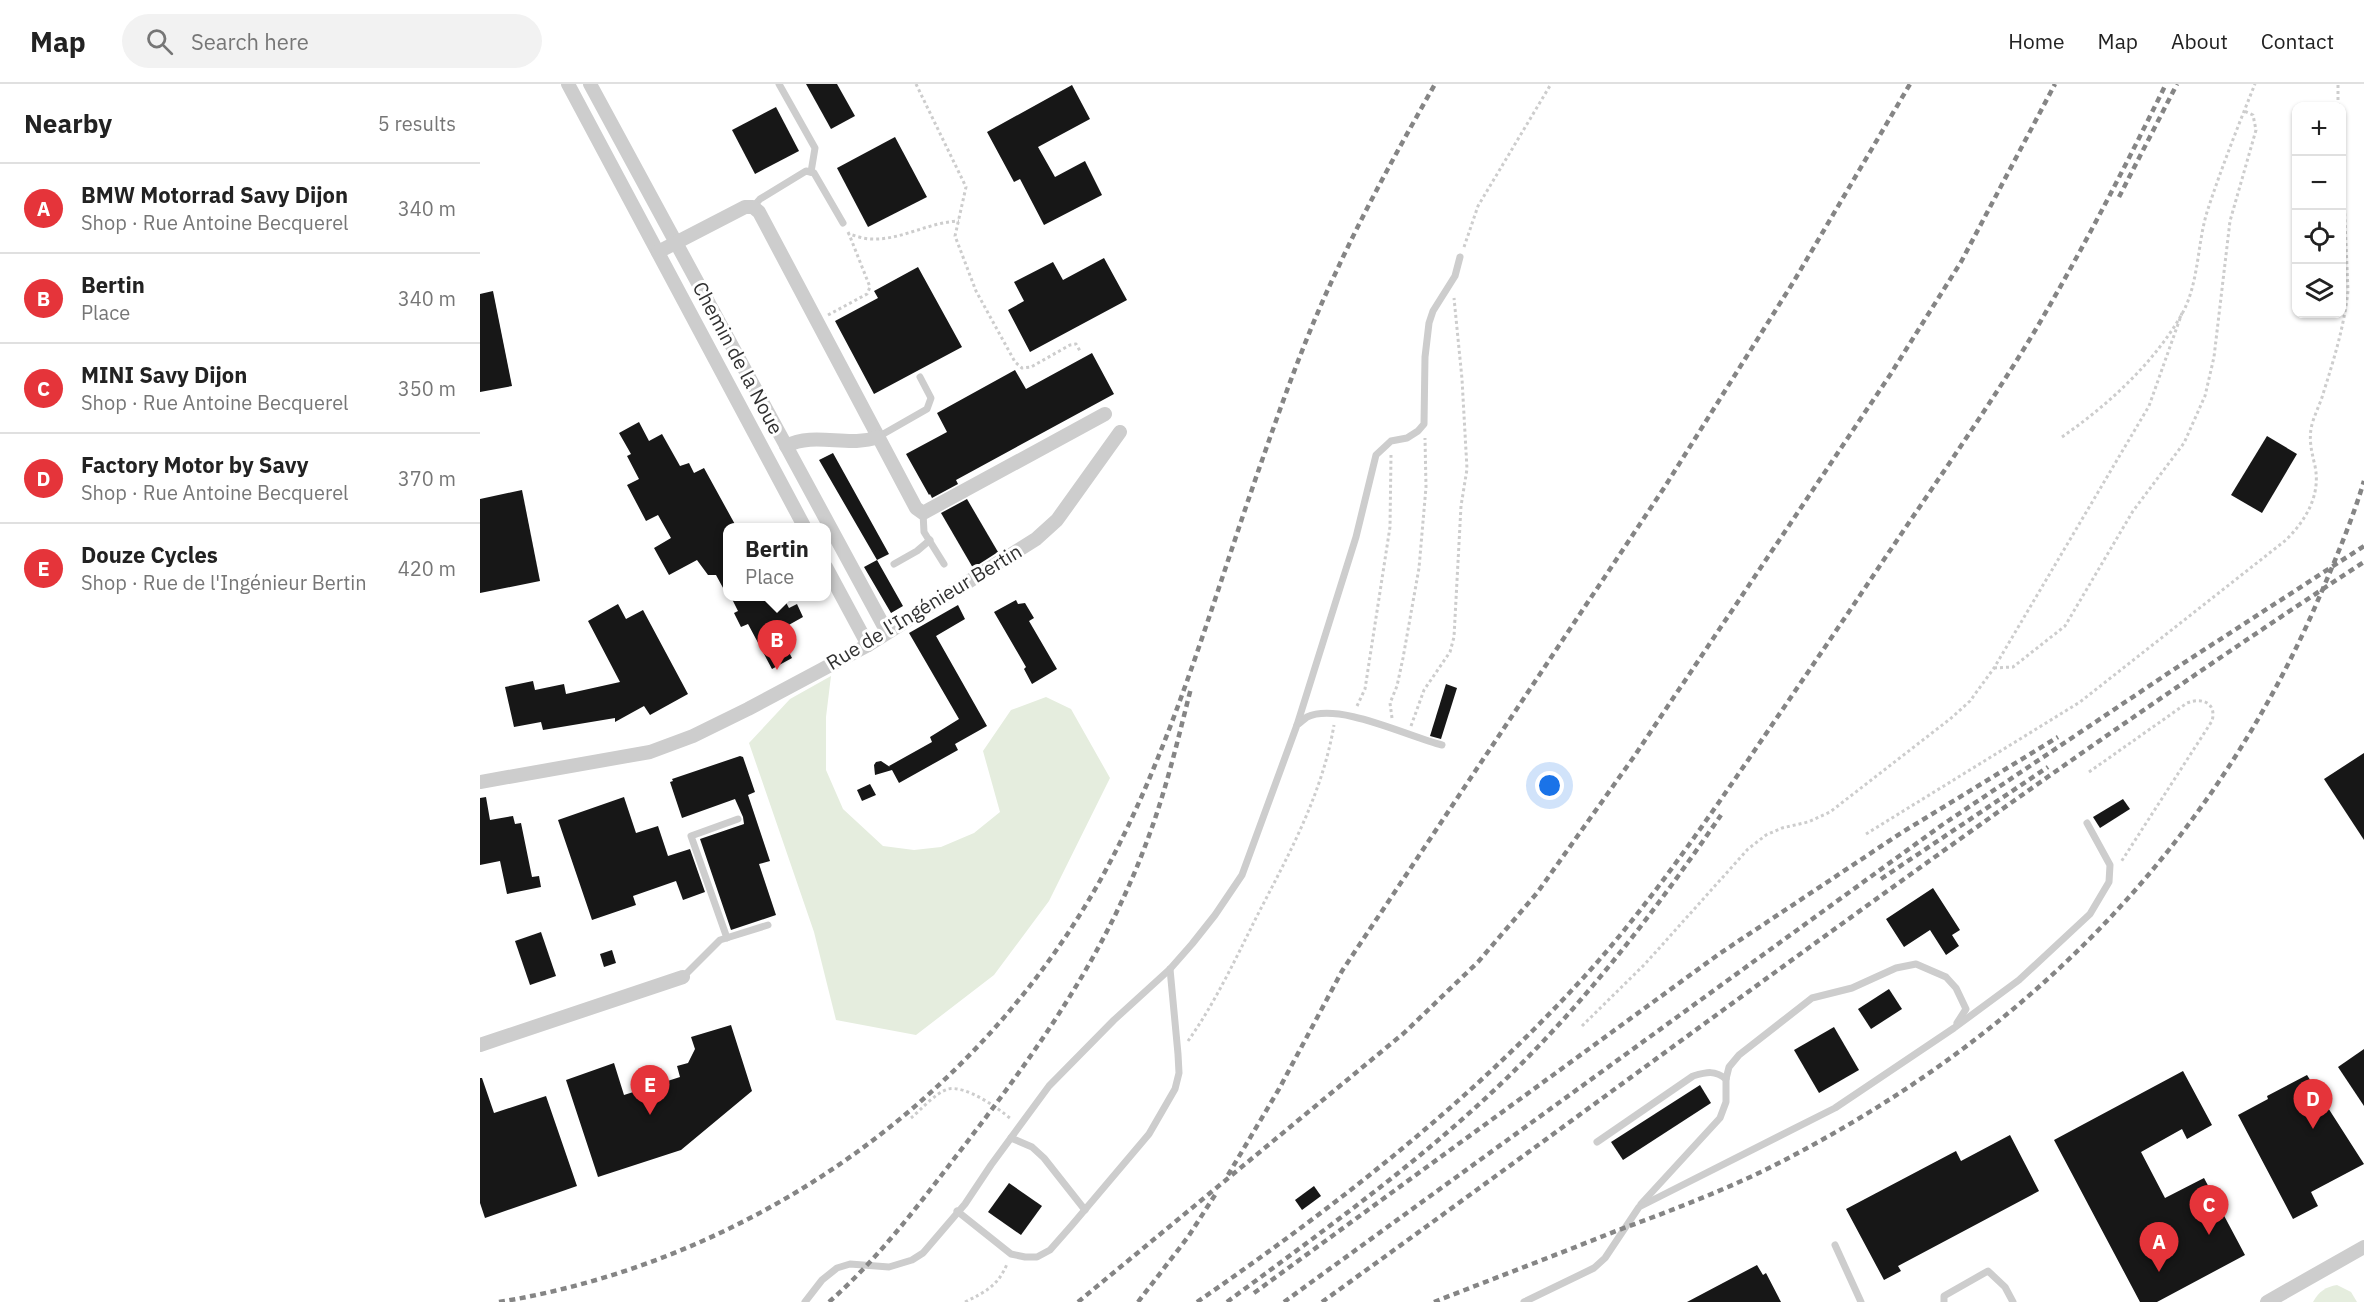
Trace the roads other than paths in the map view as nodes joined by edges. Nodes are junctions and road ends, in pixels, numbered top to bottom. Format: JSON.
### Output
{"nodes":[{"id":1,"x":568,"y":84,"type":"edge"},
{"id":2,"x":590,"y":84,"type":"edge"},
{"id":3,"x":779,"y":84,"type":"edge"},
{"id":4,"x":811,"y":172,"type":"junction"},
{"id":5,"x":753,"y":207,"type":"junction"},
{"id":6,"x":843,"y":223,"type":"road end"},
{"id":7,"x":675,"y":242,"type":"junction"},
{"id":8,"x":658,"y":252,"type":"junction"},
{"id":9,"x":1460,"y":257,"type":"road end"},
{"id":10,"x":920,"y":376,"type":"dead end"},
{"id":11,"x":1105,"y":414,"type":"dead end"},
{"id":12,"x":1120,"y":432,"type":"dead end"},
{"id":13,"x":878,"y":437,"type":"junction"},
{"id":14,"x":786,"y":446,"type":"junction"},
{"id":15,"x":922,"y":513,"type":"junction"},
{"id":16,"x":802,"y":523,"type":"edge"},
{"id":17,"x":827,"y":523,"type":"edge"},
{"id":18,"x":831,"y":530,"type":"edge"},
{"id":19,"x":930,"y":540,"type":"junction"},
{"id":20,"x":894,"y":564,"type":"dead end"},
{"id":21,"x":944,"y":564,"type":"dead end"},
{"id":22,"x":831,"y":576,"type":"edge"},
{"id":23,"x":886,"y":632,"type":"junction"},
{"id":24,"x":868,"y":645,"type":"junction"},
{"id":25,"x":1297,"y":725,"type":"junction"},
{"id":26,"x":1442,"y":745,"type":"dead end"},
{"id":27,"x":480,"y":782,"type":"edge"},
{"id":28,"x":738,"y":819,"type":"dead end"},
{"id":29,"x":2087,"y":823,"type":"dead end"},
{"id":30,"x":768,"y":925,"type":"dead end"},
{"id":31,"x":727,"y":938,"type":"junction"},
{"id":32,"x":1170,"y":969,"type":"junction"},
{"id":33,"x":683,"y":977,"type":"joint"},
{"id":34,"x":1953,"y":1028,"type":"junction"},
{"id":35,"x":480,"y":1045,"type":"edge"},
{"id":36,"x":1726,"y":1079,"type":"junction"},
{"id":37,"x":1011,"y":1138,"type":"junction"},
{"id":38,"x":1597,"y":1142,"type":"dead end"},
{"id":39,"x":1639,"y":1207,"type":"junction"},
{"id":40,"x":1085,"y":1210,"type":"junction"},
{"id":41,"x":957,"y":1211,"type":"junction"},
{"id":42,"x":1835,"y":1245,"type":"dead end"},
{"id":43,"x":2364,"y":1247,"type":"edge"},
{"id":44,"x":2364,"y":1256,"type":"edge"},
{"id":45,"x":804,"y":1302,"type":"edge"},
{"id":46,"x":1524,"y":1302,"type":"edge"},
{"id":47,"x":1861,"y":1302,"type":"edge"},
{"id":48,"x":1944,"y":1302,"type":"edge"},
{"id":49,"x":2013,"y":1302,"type":"edge"},
{"id":50,"x":2269,"y":1302,"type":"edge"}],
"edges":[{"from":1,"to":8,"type":"street","name":"Chemin de la Noue"},
{"from":2,"to":7,"type":"street","name":"Chemin de la Noue"},
{"from":3,"to":4,"type":"lane"},
{"from":4,"to":5,"type":"lane"},
{"from":4,"to":6,"type":"lane"},
{"from":5,"to":7,"type":"street"},
{"from":5,"to":13,"type":"street"},
{"from":7,"to":8,"type":"street"},
{"from":7,"to":14,"type":"street","name":"Chemin de la Noue"},
{"from":8,"to":16,"type":"street","name":"Chemin de la Noue"},
{"from":9,"to":25,"type":"lane"},
{"from":10,"to":13,"type":"lane"},
{"from":11,"to":15,"type":"street"},
{"from":12,"to":23,"type":"street","name":"Rue de l'Ingénieur Bertin"},
{"from":13,"to":14,"type":"street"},
{"from":13,"to":15,"type":"street"},
{"from":14,"to":17,"type":"street","name":"Chemin de la Noue"},
{"from":15,"to":19,"type":"lane"},
{"from":18,"to":23,"type":"street","name":"Chemin de la Noue"},
{"from":19,"to":20,"type":"lane"},
{"from":19,"to":21,"type":"lane"},
{"from":22,"to":24,"type":"street"},
{"from":23,"to":24,"type":"street","name":"Rue de l'Ingénieur Bertin"},
{"from":24,"to":27,"type":"street","name":"Rue de l'Ingénieur Bertin"},
{"from":25,"to":26,"type":"lane"},
{"from":25,"to":32,"type":"lane"},
{"from":28,"to":31,"type":"lane"},
{"from":29,"to":34,"type":"lane"},
{"from":30,"to":31,"type":"lane"},
{"from":31,"to":33,"type":"lane"},
{"from":32,"to":37,"type":"lane"},
{"from":32,"to":40,"type":"lane"},
{"from":33,"to":35,"type":"street"},
{"from":34,"to":36,"type":"lane"},
{"from":34,"to":39,"type":"lane"},
{"from":36,"to":38,"type":"lane"},
{"from":36,"to":39,"type":"lane"},
{"from":37,"to":40,"type":"lane"},
{"from":37,"to":41,"type":"lane"},
{"from":39,"to":46,"type":"lane"},
{"from":40,"to":41,"type":"lane"},
{"from":41,"to":45,"type":"lane"},
{"from":42,"to":47,"type":"lane"},
{"from":43,"to":44,"type":"street"},
{"from":43,"to":50,"type":"street"},
{"from":48,"to":49,"type":"lane"}]}
